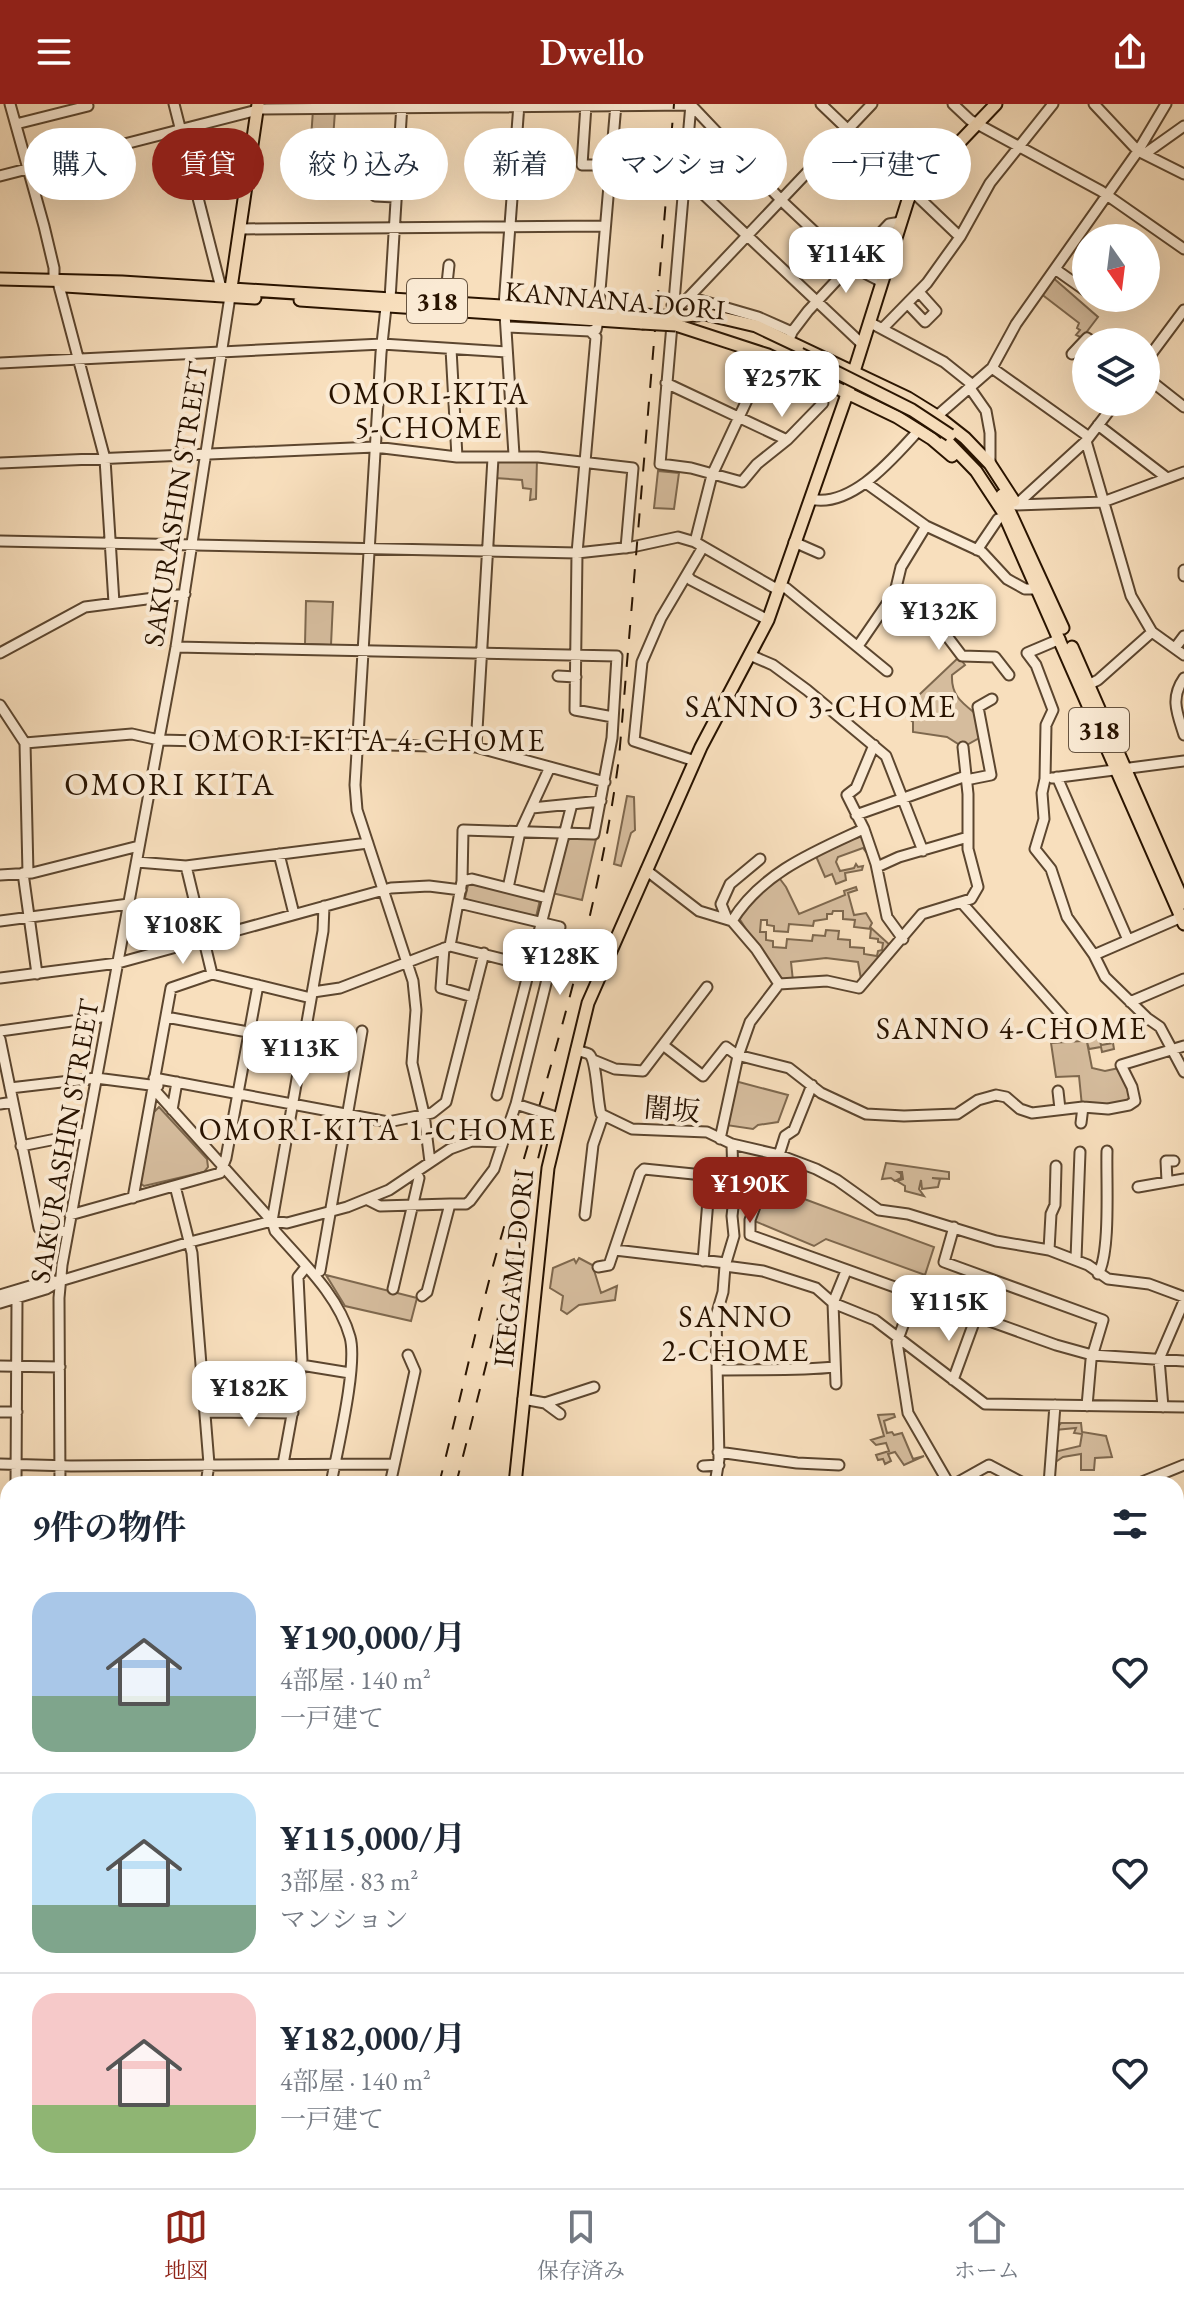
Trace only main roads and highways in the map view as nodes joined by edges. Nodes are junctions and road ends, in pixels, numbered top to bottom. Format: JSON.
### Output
{"nodes":[{"id":1,"x":996,"y":104,"type":"edge"},
{"id":2,"x":257,"y":107,"type":"edge"},
{"id":3,"x":0,"y":279,"type":"edge"},
{"id":4,"x":56,"y":282,"type":"junction"},
{"id":5,"x":0,"y":286,"type":"edge"},
{"id":6,"x":227,"y":291,"type":"junction"},
{"id":7,"x":388,"y":303,"type":"junction"},
{"id":8,"x":505,"y":310,"type":"junction"},
{"id":9,"x":676,"y":313,"type":"junction"},
{"id":10,"x":853,"y":371,"type":"junction"},
{"id":11,"x":846,"y":394,"type":"junction"},
{"id":12,"x":948,"y":437,"type":"junction"},
{"id":13,"x":1015,"y":510,"type":"junction"},
{"id":14,"x":1020,"y":541,"type":"junction"},
{"id":15,"x":1121,"y":770,"type":"junction"},
{"id":16,"x":1184,"y":903,"type":"edge"},
{"id":17,"x":1183,"y":919,"type":"edge"},
{"id":18,"x":516,"y":1476,"type":"edge"}],
"edges":[{"from":1,"to":10,"type":"main road","name":"IKEGAMI-DORI"},
{"from":2,"to":6,"type":"main road"},
{"from":3,"to":4,"type":"main road","name":"KANNANA DORI","number":"318"},
{"from":4,"to":5,"type":"main road","name":"KANNANA DORI","number":"318"},
{"from":4,"to":6,"type":"main road","name":"KANNANA DORI","number":"318"},
{"from":6,"to":7,"type":"main road","name":"KANNANA DORI","number":"318"},
{"from":7,"to":8,"type":"main road","name":"KANNANA DORI","number":"318"},
{"from":7,"to":8,"type":"main road","name":"KANNANA DORI","number":"318"},
{"from":8,"to":9,"type":"main road","name":"KANNANA DORI","number":"318","bridge":true},
{"from":9,"to":10,"type":"main road"},
{"from":9,"to":11,"type":"main road"},
{"from":9,"to":12,"type":"main road","name":"KANNANA DORI","number":"318"},
{"from":10,"to":11,"type":"main road","name":"IKEGAMI-DORI"},
{"from":10,"to":13,"type":"main road"},
{"from":11,"to":14,"type":"main road"},
{"from":11,"to":18,"type":"main road","name":"IKEGAMI-DORI"},
{"from":12,"to":13,"type":"main road","name":"KANNANA DORI","number":"318"},
{"from":12,"to":14,"type":"main road","name":"KANNANA DORI","number":"318"},
{"from":13,"to":14,"type":"main road","name":"KANNANA DORI","number":"318"},
{"from":14,"to":15,"type":"main road","name":"KANNANA DORI","number":"318"},
{"from":14,"to":15,"type":"main road","name":"KANNANA DORI","number":"318"},
{"from":15,"to":16,"type":"main road","name":"KANNANA DORI","number":"318"},
{"from":15,"to":17,"type":"main road","name":"KANNANA DORI","number":"318"}]}
